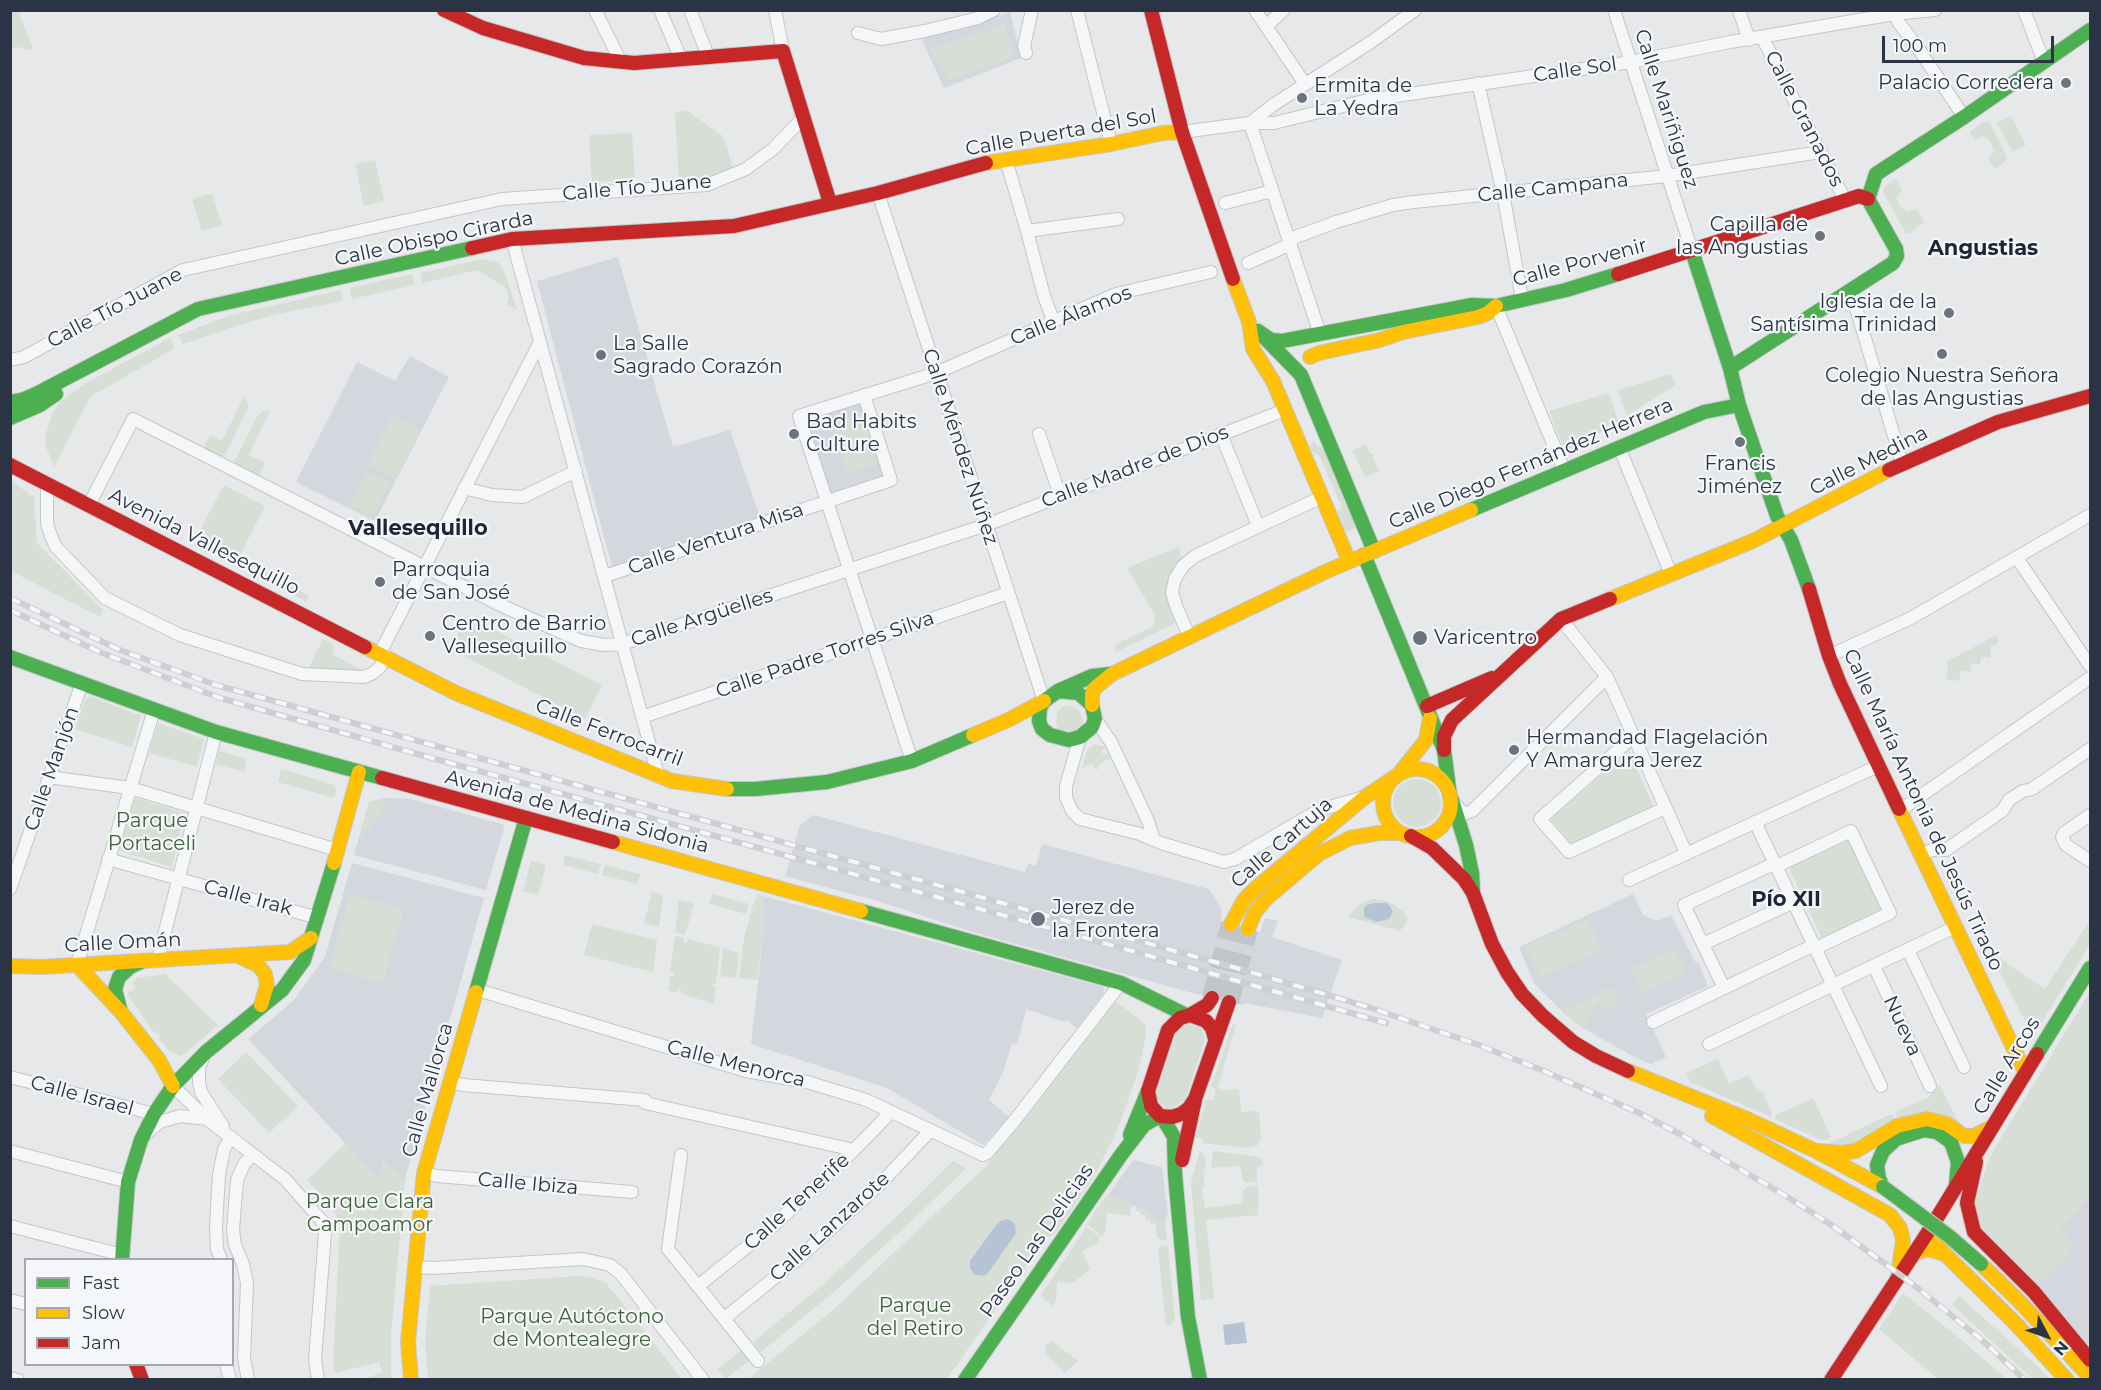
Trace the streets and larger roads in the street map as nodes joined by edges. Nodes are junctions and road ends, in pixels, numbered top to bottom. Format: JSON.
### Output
{"nodes":[{"id":1,"x":595,"y":10,"type":"edge"},
{"id":2,"x":660,"y":10,"type":"edge"},
{"id":3,"x":690,"y":10,"type":"edge"},
{"id":4,"x":775,"y":10,"type":"edge"},
{"id":5,"x":994,"y":10,"type":"edge"},
{"id":6,"x":1032,"y":10,"type":"edge"},
{"id":7,"x":1077,"y":10,"type":"edge"},
{"id":8,"x":1151,"y":10,"type":"edge"},
{"id":9,"x":1255,"y":10,"type":"edge"},
{"id":10,"x":1284,"y":10,"type":"edge"},
{"id":11,"x":1415,"y":10,"type":"edge"},
{"id":12,"x":1614,"y":10,"type":"edge"},
{"id":13,"x":1739,"y":10,"type":"edge"},
{"id":14,"x":1935,"y":10,"type":"edge"},
{"id":15,"x":2024,"y":10,"type":"edge"},
{"id":16,"x":452,"y":12,"type":"edge"},
{"id":17,"x":1894,"y":12,"type":"edge"},
{"id":18,"x":1266,"y":26,"type":"junction"},
{"id":19,"x":2091,"y":30,"type":"edge"},
{"id":20,"x":858,"y":33,"type":"dead end"},
{"id":21,"x":1762,"y":37,"type":"junction"},
{"id":22,"x":1749,"y":40,"type":"junction"},
{"id":23,"x":783,"y":51,"type":"junction"},
{"id":24,"x":1026,"y":53,"type":"dead end"},
{"id":25,"x":708,"y":56,"type":"junction"},
{"id":26,"x":681,"y":59,"type":"junction"},
{"id":27,"x":621,"y":62,"type":"junction"},
{"id":28,"x":1631,"y":62,"type":"junction"},
{"id":29,"x":2044,"y":62,"type":"junction"},
{"id":30,"x":1478,"y":83,"type":"junction"},
{"id":31,"x":1305,"y":84,"type":"junction"},
{"id":32,"x":1274,"y":104,"type":"junction"},
{"id":33,"x":1964,"y":117,"type":"junction"},
{"id":34,"x":803,"y":118,"type":"junction"},
{"id":35,"x":1280,"y":121,"type":"junction"},
{"id":36,"x":1250,"y":123,"type":"junction"},
{"id":37,"x":1182,"y":132,"type":"junction"},
{"id":38,"x":1111,"y":144,"type":"junction"},
{"id":39,"x":1820,"y":153,"type":"junction"},
{"id":40,"x":1006,"y":160,"type":"junction"},
{"id":41,"x":1876,"y":174,"type":"junction"},
{"id":42,"x":1667,"y":176,"type":"junction"},
{"id":43,"x":1272,"y":191,"type":"junction"},
{"id":44,"x":878,"y":193,"type":"junction"},
{"id":45,"x":1503,"y":193,"type":"junction"},
{"id":46,"x":1868,"y":199,"type":"junction"},
{"id":47,"x":1845,"y":200,"type":"junction"},
{"id":48,"x":830,"y":203,"type":"junction"},
{"id":49,"x":1225,"y":203,"type":"dead end"},
{"id":50,"x":1118,"y":219,"type":"dead end"},
{"id":51,"x":1027,"y":231,"type":"junction"},
{"id":52,"x":512,"y":239,"type":"junction"},
{"id":53,"x":1290,"y":241,"type":"junction"},
{"id":54,"x":1692,"y":251,"type":"junction"},
{"id":55,"x":1248,"y":263,"type":"dead end"},
{"id":56,"x":1211,"y":272,"type":"dead end"},
{"id":57,"x":1851,"y":291,"type":"junction"},
{"id":58,"x":1522,"y":299,"type":"junction"},
{"id":59,"x":1496,"y":306,"type":"junction"},
{"id":60,"x":1053,"y":320,"type":"junction"},
{"id":61,"x":1253,"y":327,"type":"junction"},
{"id":62,"x":1323,"y":333,"type":"junction"},
{"id":63,"x":1290,"y":340,"type":"junction"},
{"id":64,"x":540,"y":342,"type":"junction"},
{"id":65,"x":1329,"y":350,"type":"junction"},
{"id":66,"x":1280,"y":352,"type":"junction"},
{"id":67,"x":1310,"y":357,"type":"junction"},
{"id":68,"x":10,"y":360,"type":"edge"},
{"id":69,"x":1730,"y":368,"type":"junction"},
{"id":70,"x":84,"y":370,"type":"junction"},
{"id":71,"x":936,"y":372,"type":"junction"},
{"id":72,"x":1299,"y":372,"type":"junction"},
{"id":73,"x":1273,"y":381,"type":"junction"},
{"id":74,"x":864,"y":394,"type":"junction"},
{"id":75,"x":2091,"y":396,"type":"edge"},
{"id":76,"x":10,"y":402,"type":"edge"},
{"id":77,"x":1739,"y":405,"type":"junction"},
{"id":78,"x":1285,"y":410,"type":"junction"},
{"id":79,"x":1704,"y":412,"type":"junction"},
{"id":80,"x":10,"y":418,"type":"edge"},
{"id":81,"x":1039,"y":434,"type":"dead end"},
{"id":82,"x":1221,"y":434,"type":"junction"},
{"id":83,"x":1619,"y":447,"type":"junction"},
{"id":84,"x":1902,"y":463,"type":"junction"},
{"id":85,"x":10,"y":465,"type":"edge"},
{"id":86,"x":1564,"y":470,"type":"junction"},
{"id":87,"x":576,"y":471,"type":"junction"},
{"id":88,"x":47,"y":484,"type":"junction"},
{"id":89,"x":464,"y":488,"type":"junction"},
{"id":90,"x":1060,"y":495,"type":"junction"},
{"id":91,"x":1322,"y":497,"type":"junction"},
{"id":92,"x":827,"y":501,"type":"junction"},
{"id":93,"x":89,"y":505,"type":"junction"},
{"id":94,"x":2091,"y":515,"type":"edge"},
{"id":95,"x":986,"y":525,"type":"junction"},
{"id":96,"x":1258,"y":526,"type":"junction"},
{"id":97,"x":1783,"y":527,"type":"junction"},
{"id":98,"x":1369,"y":553,"type":"junction"},
{"id":99,"x":2017,"y":558,"type":"junction"},
{"id":100,"x":1349,"y":561,"type":"junction"},
{"id":101,"x":424,"y":567,"type":"junction"},
{"id":102,"x":849,"y":570,"type":"junction"},
{"id":103,"x":1671,"y":574,"type":"junction"},
{"id":104,"x":605,"y":576,"type":"junction"},
{"id":105,"x":1008,"y":593,"type":"junction"},
{"id":106,"x":1561,"y":619,"type":"junction"},
{"id":107,"x":1189,"y":636,"type":"junction"},
{"id":108,"x":872,"y":639,"type":"junction"},
{"id":109,"x":622,"y":644,"type":"junction"},
{"id":110,"x":383,"y":655,"type":"junction"},
{"id":111,"x":1829,"y":656,"type":"junction"},
{"id":112,"x":10,"y":657,"type":"edge"},
{"id":113,"x":2091,"y":666,"type":"edge"},
{"id":114,"x":1504,"y":673,"type":"junction"},
{"id":115,"x":1112,"y":674,"type":"junction"},
{"id":116,"x":1607,"y":677,"type":"junction"},
{"id":117,"x":2091,"y":678,"type":"edge"},
{"id":118,"x":82,"y":682,"type":"junction"},
{"id":119,"x":1058,"y":692,"type":"junction"},
{"id":120,"x":1044,"y":701,"type":"junction"},
{"id":121,"x":154,"y":710,"type":"junction"},
{"id":122,"x":1428,"y":710,"type":"junction"},
{"id":123,"x":1093,"y":712,"type":"junction"},
{"id":124,"x":642,"y":717,"type":"junction"},
{"id":125,"x":1008,"y":720,"type":"junction"},
{"id":126,"x":1042,"y":729,"type":"junction"},
{"id":127,"x":216,"y":732,"type":"junction"},
{"id":128,"x":1634,"y":736,"type":"junction"},
{"id":129,"x":1080,"y":737,"type":"junction"},
{"id":130,"x":2091,"y":749,"type":"edge"},
{"id":131,"x":1444,"y":750,"type":"junction"},
{"id":132,"x":912,"y":761,"type":"junction"},
{"id":133,"x":1878,"y":766,"type":"junction"},
{"id":134,"x":359,"y":772,"type":"junction"},
{"id":135,"x":1398,"y":775,"type":"junction"},
{"id":136,"x":658,"y":776,"type":"junction"},
{"id":137,"x":48,"y":777,"type":"junction"},
{"id":138,"x":130,"y":788,"type":"junction"},
{"id":139,"x":1450,"y":796,"type":"junction"},
{"id":140,"x":1365,"y":797,"type":"junction"},
{"id":141,"x":1665,"y":808,"type":"junction"},
{"id":142,"x":196,"y":809,"type":"junction"},
{"id":143,"x":1899,"y":811,"type":"junction"},
{"id":144,"x":2091,"y":815,"type":"edge"},
{"id":145,"x":526,"y":818,"type":"junction"},
{"id":146,"x":1755,"y":822,"type":"junction"},
{"id":147,"x":1406,"y":835,"type":"junction"},
{"id":148,"x":1155,"y":840,"type":"junction"},
{"id":149,"x":337,"y":850,"type":"junction"},
{"id":150,"x":1686,"y":853,"type":"junction"},
{"id":151,"x":1920,"y":855,"type":"junction"},
{"id":152,"x":108,"y":859,"type":"junction"},
{"id":153,"x":2091,"y":861,"type":"edge"},
{"id":154,"x":1776,"y":865,"type":"junction"},
{"id":155,"x":179,"y":879,"type":"junction"},
{"id":156,"x":1629,"y":880,"type":"dead end"},
{"id":157,"x":10,"y":889,"type":"edge"},
{"id":158,"x":1473,"y":893,"type":"junction"},
{"id":159,"x":1794,"y":903,"type":"junction"},
{"id":160,"x":318,"y":918,"type":"junction"},
{"id":161,"x":1231,"y":924,"type":"tunnel mouth"},
{"id":162,"x":1955,"y":927,"type":"junction"},
{"id":163,"x":1248,"y":929,"type":"tunnel mouth"},
{"id":164,"x":312,"y":938,"type":"junction"},
{"id":165,"x":1703,"y":945,"type":"junction"},
{"id":166,"x":1817,"y":950,"type":"junction"},
{"id":167,"x":1908,"y":950,"type":"junction"},
{"id":168,"x":237,"y":956,"type":"junction"},
{"id":169,"x":152,"y":960,"type":"junction"},
{"id":170,"x":77,"y":965,"type":"junction"},
{"id":171,"x":10,"y":966,"type":"edge"},
{"id":172,"x":1874,"y":966,"type":"junction"},
{"id":173,"x":2091,"y":968,"type":"edge"},
{"id":174,"x":1121,"y":983,"type":"junction"},
{"id":175,"x":1834,"y":986,"type":"junction"},
{"id":176,"x":1724,"y":988,"type":"junction"},
{"id":177,"x":478,"y":990,"type":"junction"},
{"id":178,"x":1137,"y":991,"type":"junction"},
{"id":179,"x":1212,"y":998,"type":"tunnel mouth"},
{"id":180,"x":1229,"y":1002,"type":"tunnel mouth"},
{"id":181,"x":261,"y":1005,"type":"junction"},
{"id":182,"x":121,"y":1012,"type":"junction"},
{"id":183,"x":1188,"y":1015,"type":"junction"},
{"id":184,"x":1653,"y":1022,"type":"dead end"},
{"id":185,"x":1215,"y":1039,"type":"junction"},
{"id":186,"x":1164,"y":1041,"type":"junction"},
{"id":187,"x":1709,"y":1044,"type":"dead end"},
{"id":188,"x":201,"y":1056,"type":"junction"},
{"id":189,"x":159,"y":1060,"type":"junction"},
{"id":190,"x":1964,"y":1067,"type":"dead end"},
{"id":191,"x":2025,"y":1072,"type":"junction"},
{"id":192,"x":10,"y":1077,"type":"edge"},
{"id":193,"x":1646,"y":1080,"type":"junction"},
{"id":194,"x":451,"y":1082,"type":"junction"},
{"id":195,"x":174,"y":1086,"type":"junction"},
{"id":196,"x":1881,"y":1086,"type":"dead end"},
{"id":197,"x":1930,"y":1086,"type":"dead end"},
{"id":198,"x":1148,"y":1091,"type":"junction"},
{"id":199,"x":1195,"y":1099,"type":"junction"},
{"id":200,"x":891,"y":1112,"type":"junction"},
{"id":201,"x":154,"y":1114,"type":"junction"},
{"id":202,"x":1161,"y":1117,"type":"junction"},
{"id":203,"x":208,"y":1120,"type":"junction"},
{"id":204,"x":1992,"y":1127,"type":"junction"},
{"id":205,"x":931,"y":1130,"type":"junction"},
{"id":206,"x":231,"y":1137,"type":"junction"},
{"id":207,"x":141,"y":1140,"type":"junction"},
{"id":208,"x":855,"y":1150,"type":"junction"},
{"id":209,"x":10,"y":1151,"type":"edge"},
{"id":210,"x":1816,"y":1151,"type":"junction"},
{"id":211,"x":1978,"y":1151,"type":"junction"},
{"id":212,"x":252,"y":1155,"type":"junction"},
{"id":213,"x":681,"y":1155,"type":"dead end"},
{"id":214,"x":1121,"y":1155,"type":"junction"},
{"id":215,"x":424,"y":1173,"type":"junction"},
{"id":216,"x":129,"y":1182,"type":"junction"},
{"id":217,"x":1956,"y":1185,"type":"junction"},
{"id":218,"x":1883,"y":1187,"type":"junction"},
{"id":219,"x":632,"y":1192,"type":"dead end"},
{"id":220,"x":1178,"y":1192,"type":"junction"},
{"id":221,"x":10,"y":1226,"type":"edge"},
{"id":222,"x":1932,"y":1226,"type":"junction"},
{"id":223,"x":1912,"y":1254,"type":"junction"},
{"id":224,"x":1945,"y":1254,"type":"junction"},
{"id":225,"x":122,"y":1257,"type":"edge"},
{"id":226,"x":220,"y":1258,"type":"edge"},
{"id":227,"x":415,"y":1267,"type":"junction"},
{"id":228,"x":1898,"y":1276,"type":"junction"},
{"id":229,"x":698,"y":1286,"type":"junction"},
{"id":230,"x":725,"y":1318,"type":"junction"},
{"id":231,"x":2091,"y":1360,"type":"edge"},
{"id":232,"x":758,"y":1361,"type":"dead end"},
{"id":233,"x":136,"y":1366,"type":"edge"},
{"id":234,"x":2091,"y":1377,"type":"edge"},
{"id":235,"x":10,"y":1378,"type":"edge"},
{"id":236,"x":18,"y":1380,"type":"edge"},
{"id":237,"x":142,"y":1380,"type":"edge"},
{"id":238,"x":248,"y":1380,"type":"edge"},
{"id":239,"x":318,"y":1380,"type":"edge"},
{"id":240,"x":411,"y":1380,"type":"edge"},
{"id":241,"x":703,"y":1380,"type":"edge"},
{"id":242,"x":965,"y":1380,"type":"edge"},
{"id":243,"x":1200,"y":1380,"type":"edge"},
{"id":244,"x":1831,"y":1380,"type":"edge"},
{"id":245,"x":2067,"y":1380,"type":"edge"}],
"edges":[{"from":1,"to":27,"type":"street"},
{"from":2,"to":26,"type":"street"},
{"from":3,"to":25,"type":"street"},
{"from":4,"to":23,"type":"street"},
{"from":5,"to":20,"type":"street"},
{"from":6,"to":24,"type":"street"},
{"from":7,"to":38,"type":"street"},
{"from":8,"to":37,"type":"street"},
{"from":9,"to":18,"type":"street"},
{"from":10,"to":18,"type":"street"},
{"from":11,"to":31,"type":"street"},
{"from":12,"to":28,"type":"street","name":"Calle Mariñiguez"},
{"from":13,"to":22,"type":"street"},
{"from":14,"to":17,"type":"street","name":"Calle Sol"},
{"from":15,"to":29,"type":"street"},
{"from":16,"to":27,"type":"street"},
{"from":17,"to":21,"type":"street","name":"Calle Sol"},
{"from":17,"to":33,"type":"street"},
{"from":18,"to":31,"type":"street"},
{"from":19,"to":29,"type":"street","name":"Calle Porvenir"},
{"from":21,"to":22,"type":"street","name":"Calle Sol"},
{"from":21,"to":39,"type":"street","name":"Calle Granados"},
{"from":22,"to":28,"type":"street","name":"Calle Sol"},
{"from":23,"to":25,"type":"street"},
{"from":23,"to":34,"type":"street"},
{"from":25,"to":26,"type":"street"},
{"from":26,"to":27,"type":"street"},
{"from":28,"to":30,"type":"street","name":"Calle Sol"},
{"from":28,"to":42,"type":"street","name":"Calle Mariñiguez"},
{"from":29,"to":33,"type":"street","name":"Calle Porvenir"},
{"from":30,"to":35,"type":"street","name":"Calle Sol"},
{"from":30,"to":45,"type":"street"},
{"from":31,"to":32,"type":"street"},
{"from":32,"to":35,"type":"street"},
{"from":32,"to":36,"type":"street"},
{"from":33,"to":41,"type":"street","name":"Calle Porvenir"},
{"from":34,"to":48,"type":"street"},
{"from":34,"to":68,"type":"street","name":"Calle Tío Juane"},
{"from":35,"to":36,"type":"street","name":"Calle Sol"},
{"from":36,"to":37,"type":"street","name":"Calle Sol"},
{"from":36,"to":43,"type":"street"},
{"from":37,"to":38,"type":"street","name":"Calle Puerta del Sol"},
{"from":37,"to":61,"type":"street"},
{"from":38,"to":40,"type":"street","name":"Calle Puerta del Sol"},
{"from":39,"to":42,"type":"street","name":"Calle Campana"},
{"from":39,"to":47,"type":"street","name":"Calle Granados"},
{"from":40,"to":44,"type":"street","name":"Calle Puerta del Sol"},
{"from":40,"to":51,"type":"street"},
{"from":41,"to":46,"type":"street"},
{"from":41,"to":47,"type":"street","name":"Calle Porvenir"},
{"from":42,"to":45,"type":"street","name":"Calle Campana"},
{"from":42,"to":54,"type":"street","name":"Calle Mariñiguez"},
{"from":43,"to":49,"type":"street"},
{"from":43,"to":53,"type":"street"},
{"from":44,"to":48,"type":"street","name":"Calle Obispo Cirarda"},
{"from":44,"to":71,"type":"street","name":"Calle Méndez Núñez"},
{"from":45,"to":53,"type":"street","name":"Calle Campana"},
{"from":45,"to":58,"type":"street"},
{"from":46,"to":47,"type":"street","name":"Calle Porvenir"},
{"from":46,"to":57,"type":"street"},
{"from":47,"to":54,"type":"street","name":"Calle Porvenir"},
{"from":48,"to":52,"type":"street","name":"Calle Obispo Cirarda"},
{"from":50,"to":51,"type":"street"},
{"from":51,"to":60,"type":"street"},
{"from":52,"to":64,"type":"street"},
{"from":52,"to":70,"type":"street","name":"Calle Obispo Cirarda"},
{"from":53,"to":55,"type":"street"},
{"from":53,"to":62,"type":"street"},
{"from":54,"to":58,"type":"street","name":"Calle Porvenir"},
{"from":54,"to":69,"type":"street","name":"Calle Mariñiguez"},
{"from":56,"to":60,"type":"street","name":"Calle Álamos"},
{"from":57,"to":69,"type":"street"},
{"from":57,"to":84,"type":"street"},
{"from":58,"to":59,"type":"street","name":"Calle Porvenir"},
{"from":59,"to":62,"type":"street","name":"Calle Porvenir"},
{"from":59,"to":65,"type":"street","name":"Calle Porvenir"},
{"from":59,"to":86,"type":"street"},
{"from":60,"to":71,"type":"street","name":"Calle Álamos"},
{"from":61,"to":63,"type":"street","name":"Calle Porvenir"},
{"from":61,"to":66,"type":"street"},
{"from":61,"to":73,"type":"street"},
{"from":62,"to":63,"type":"street","name":"Calle Porvenir"},
{"from":62,"to":65,"type":"street"},
{"from":62,"to":67,"type":"street"},
{"from":63,"to":66,"type":"street"},
{"from":64,"to":87,"type":"street"},
{"from":64,"to":89,"type":"street"},
{"from":65,"to":67,"type":"street","name":"Calle Porvenir"},
{"from":66,"to":72,"type":"street"},
{"from":66,"to":73,"type":"street"},
{"from":67,"to":72,"type":"street"},
{"from":69,"to":77,"type":"street","name":"Calle Mariñiguez"},
{"from":69,"to":79,"type":"street","name":"Calle Diego Fernández Herrera"},
{"from":70,"to":76,"type":"street","name":"Calle Obispo Cirarda"},
{"from":70,"to":80,"type":"street","name":"Calle Obispo Cirarda"},
{"from":71,"to":74,"type":"street","name":"Calle Álamos"},
{"from":71,"to":95,"type":"street","name":"Calle Méndez Núñez"},
{"from":72,"to":73,"type":"street"},
{"from":72,"to":98,"type":"street"},
{"from":73,"to":78,"type":"street"},
{"from":74,"to":92,"type":"street","name":"Calle Ventura Misa"},
{"from":74,"to":92,"type":"street","name":"Calle Álamos"},
{"from":75,"to":84,"type":"street","name":"Calle Medina"},
{"from":77,"to":79,"type":"street","name":"Calle Diego Fernández Herrera"},
{"from":77,"to":97,"type":"street","name":"Calle Mariñiguez"},
{"from":78,"to":82,"type":"street","name":"Calle Madre de Dios"},
{"from":78,"to":91,"type":"street"},
{"from":79,"to":83,"type":"street","name":"Calle Diego Fernández Herrera"},
{"from":81,"to":90,"type":"street"},
{"from":82,"to":90,"type":"street","name":"Calle Madre de Dios"},
{"from":82,"to":96,"type":"street"},
{"from":83,"to":86,"type":"street","name":"Calle Diego Fernández Herrera"},
{"from":83,"to":103,"type":"street"},
{"from":84,"to":97,"type":"street","name":"Calle Medina"},
{"from":85,"to":88,"type":"street","name":"Avenida Vallesequillo"},
{"from":86,"to":98,"type":"street","name":"Calle Diego Fernández Herrera"},
{"from":87,"to":89,"type":"street"},
{"from":87,"to":104,"type":"street"},
{"from":88,"to":93,"type":"street","name":"Avenida Vallesequillo"},
{"from":88,"to":110,"type":"street"},
{"from":89,"to":101,"type":"street"},
{"from":90,"to":95,"type":"street","name":"Calle Madre de Dios"},
{"from":91,"to":96,"type":"street"},
{"from":91,"to":100,"type":"street"},
{"from":92,"to":102,"type":"street"},
{"from":92,"to":104,"type":"street","name":"Calle Ventura Misa"},
{"from":93,"to":101,"type":"street","name":"Calle Argüelles"},
{"from":93,"to":110,"type":"street","name":"Avenida Vallesequillo"},
{"from":94,"to":99,"type":"street"},
{"from":95,"to":102,"type":"street","name":"Calle Argüelles"},
{"from":95,"to":105,"type":"street","name":"Calle Méndez Núñez"},
{"from":96,"to":107,"type":"street"},
{"from":97,"to":103,"type":"street","name":"Calle Medina"},
{"from":97,"to":111,"type":"street","name":"Calle María Antonia de Jesús Tirado"},
{"from":98,"to":100,"type":"street","name":"Calle Diego Fernández Herrera"},
{"from":98,"to":122,"type":"street"},
{"from":99,"to":111,"type":"street"},
{"from":99,"to":113,"type":"street"},
{"from":100,"to":107,"type":"street"},
{"from":101,"to":109,"type":"street","name":"Calle Argüelles"},
{"from":101,"to":110,"type":"street"},
{"from":102,"to":108,"type":"street"},
{"from":102,"to":109,"type":"street","name":"Calle Argüelles"},
{"from":103,"to":106,"type":"street"},
{"from":104,"to":109,"type":"street"},
{"from":105,"to":108,"type":"street","name":"Calle Padre Torres Silva"},
{"from":105,"to":120,"type":"street","name":"Calle Méndez Núñez"},
{"from":106,"to":114,"type":"street"},
{"from":106,"to":116,"type":"street"},
{"from":107,"to":115,"type":"street"},
{"from":108,"to":124,"type":"street","name":"Calle Padre Torres Silva"},
{"from":108,"to":132,"type":"street"},
{"from":109,"to":124,"type":"street"},
{"from":110,"to":136,"type":"street","name":"Calle Ferrocarril"},
{"from":111,"to":133,"type":"street","name":"Calle María Antonia de Jesús Tirado"},
{"from":112,"to":118,"type":"street","name":"Avenida de Medina Sidonia"},
{"from":114,"to":122,"type":"street"},
{"from":114,"to":131,"type":"street"},
{"from":115,"to":119,"type":"street"},
{"from":115,"to":123,"type":"street"},
{"from":116,"to":128,"type":"street"},
{"from":116,"to":139,"type":"street"},
{"from":117,"to":143,"type":"street"},
{"from":118,"to":121,"type":"street","name":"Avenida de Medina Sidonia"},
{"from":118,"to":137,"type":"street","name":"Calle Manjón"},
{"from":119,"to":120,"type":"street"},
{"from":119,"to":123,"type":"street"},
{"from":120,"to":125,"type":"street","name":"Calle Ferrocarril"},
{"from":120,"to":126,"type":"street"},
{"from":121,"to":127,"type":"street","name":"Avenida de Medina Sidonia"},
{"from":121,"to":138,"type":"street"},
{"from":122,"to":131,"type":"street"},
{"from":122,"to":135,"type":"street","name":"Calle Cartuja"},
{"from":123,"to":129,"type":"street"},
{"from":123,"to":148,"type":"street"},
{"from":124,"to":136,"type":"street"},
{"from":125,"to":126,"type":"street"},
{"from":125,"to":132,"type":"street","name":"Calle Ferrocarril"},
{"from":126,"to":129,"type":"street"},
{"from":127,"to":134,"type":"street","name":"Avenida de Medina Sidonia"},
{"from":127,"to":142,"type":"street"},
{"from":128,"to":141,"type":"street"},
{"from":128,"to":141,"type":"street"},
{"from":129,"to":148,"type":"street","name":"Calle Cartuja"},
{"from":130,"to":151,"type":"street"},
{"from":131,"to":139,"type":"street"},
{"from":132,"to":136,"type":"street","name":"Calle Ferrocarril"},
{"from":133,"to":143,"type":"street","name":"Calle María Antonia de Jesús Tirado"},
{"from":133,"to":146,"type":"street"},
{"from":134,"to":145,"type":"street","name":"Avenida de Medina Sidonia"},
{"from":134,"to":149,"type":"street"},
{"from":135,"to":139,"type":"street"},
{"from":135,"to":140,"type":"street","name":"Calle Cartuja"},
{"from":135,"to":147,"type":"street"},
{"from":137,"to":138,"type":"street"},
{"from":137,"to":157,"type":"street","name":"Calle Manjón"},
{"from":138,"to":142,"type":"street"},
{"from":138,"to":152,"type":"street"},
{"from":139,"to":147,"type":"street"},
{"from":139,"to":158,"type":"street"},
{"from":140,"to":148,"type":"street","name":"Calle Cartuja"},
{"from":140,"to":161,"type":"street","name":"Calle Cartuja"},
{"from":141,"to":150,"type":"street"},
{"from":142,"to":149,"type":"street"},
{"from":142,"to":155,"type":"street"},
{"from":143,"to":151,"type":"street","name":"Calle María Antonia de Jesús Tirado"},
{"from":144,"to":153,"type":"street"},
{"from":145,"to":174,"type":"street","name":"Avenida de Medina Sidonia"},
{"from":145,"to":177,"type":"street","name":"Calle Mallorca"},
{"from":146,"to":150,"type":"street"},
{"from":146,"to":154,"type":"street"},
{"from":147,"to":158,"type":"street"},
{"from":147,"to":163,"type":"street","name":"Calle Cartuja"},
{"from":149,"to":160,"type":"street"},
{"from":150,"to":156,"type":"street"},
{"from":151,"to":162,"type":"street","name":"Calle María Antonia de Jesús Tirado"},
{"from":152,"to":155,"type":"street","name":"Calle Irak"},
{"from":152,"to":170,"type":"street"},
{"from":154,"to":159,"type":"street"},
{"from":154,"to":165,"type":"street"},
{"from":154,"to":166,"type":"street"},
{"from":155,"to":160,"type":"street","name":"Calle Irak"},
{"from":155,"to":169,"type":"street"},
{"from":158,"to":193,"type":"street"},
{"from":159,"to":165,"type":"street"},
{"from":159,"to":166,"type":"street"},
{"from":160,"to":164,"type":"street"},
{"from":162,"to":167,"type":"street"},
{"from":162,"to":191,"type":"street","name":"Calle María Antonia de Jesús Tirado"},
{"from":164,"to":168,"type":"street","name":"Calle Omán"},
{"from":164,"to":181,"type":"street"},
{"from":165,"to":176,"type":"street"},
{"from":166,"to":175,"type":"street"},
{"from":166,"to":176,"type":"street"},
{"from":167,"to":172,"type":"street"},
{"from":167,"to":190,"type":"street"},
{"from":168,"to":169,"type":"street","name":"Calle Omán"},
{"from":168,"to":181,"type":"street"},
{"from":169,"to":170,"type":"street","name":"Calle Omán"},
{"from":169,"to":182,"type":"street"},
{"from":170,"to":171,"type":"street","name":"Calle Omán"},
{"from":170,"to":182,"type":"street"},
{"from":172,"to":175,"type":"street"},
{"from":172,"to":197,"type":"street","name":"Nueva"},
{"from":173,"to":191,"type":"street","name":"Calle Arcos"},
{"from":174,"to":178,"type":"street","name":"Avenida de Medina Sidonia"},
{"from":174,"to":205,"type":"street","name":"Calle Menorca"},
{"from":175,"to":187,"type":"street"},
{"from":175,"to":196,"type":"street"},
{"from":176,"to":184,"type":"street"},
{"from":177,"to":194,"type":"street","name":"Calle Mallorca"},
{"from":177,"to":200,"type":"street","name":"Calle Menorca"},
{"from":178,"to":183,"type":"street","name":"Avenida de Medina Sidonia"},
{"from":178,"to":186,"type":"street","name":"Avenida de Medina Sidonia"},
{"from":179,"to":183,"type":"street"},
{"from":180,"to":185,"type":"street"},
{"from":181,"to":188,"type":"street"},
{"from":182,"to":189,"type":"street"},
{"from":183,"to":185,"type":"street","name":"Avenida de Medina Sidonia"},
{"from":183,"to":186,"type":"street","name":"Paseo Las Delicias"},
{"from":185,"to":199,"type":"street"},
{"from":186,"to":198,"type":"street","name":"Paseo Las Delicias"},
{"from":188,"to":189,"type":"street"},
{"from":188,"to":195,"type":"street"},
{"from":188,"to":206,"type":"street"},
{"from":189,"to":195,"type":"street"},
{"from":191,"to":204,"type":"street","name":"Calle Arcos"},
{"from":192,"to":201,"type":"street","name":"Calle Israel"},
{"from":193,"to":210,"type":"street"},
{"from":193,"to":228,"type":"street"},
{"from":194,"to":208,"type":"street"},
{"from":194,"to":215,"type":"street","name":"Calle Mallorca"},
{"from":195,"to":201,"type":"street"},
{"from":195,"to":203,"type":"street"},
{"from":198,"to":202,"type":"street"},
{"from":198,"to":214,"type":"street","name":"Paseo Las Delicias"},
{"from":199,"to":202,"type":"street","name":"Paseo Las Delicias"},
{"from":199,"to":220,"type":"street"},
{"from":200,"to":205,"type":"street","name":"Calle Menorca"},
{"from":200,"to":208,"type":"street","name":"Calle Tenerife"},
{"from":201,"to":207,"type":"street"},
{"from":202,"to":214,"type":"street","name":"Paseo Las Delicias"},
{"from":202,"to":220,"type":"street"},
{"from":203,"to":206,"type":"street"},
{"from":203,"to":207,"type":"street"},
{"from":204,"to":210,"type":"street"},
{"from":204,"to":211,"type":"street","name":"Calle Arcos"},
{"from":205,"to":230,"type":"street","name":"Calle Lanzarote"},
{"from":206,"to":212,"type":"street"},
{"from":206,"to":226,"type":"street"},
{"from":207,"to":216,"type":"street"},
{"from":208,"to":229,"type":"street","name":"Calle Tenerife"},
{"from":209,"to":216,"type":"street"},
{"from":210,"to":218,"type":"street"},
{"from":211,"to":217,"type":"street","name":"Calle Arcos"},
{"from":211,"to":231,"type":"street"},
{"from":212,"to":238,"type":"street"},
{"from":212,"to":239,"type":"street"},
{"from":213,"to":229,"type":"street"},
{"from":214,"to":242,"type":"street","name":"Paseo Las Delicias"},
{"from":215,"to":219,"type":"street","name":"Calle Ibiza"},
{"from":215,"to":227,"type":"street","name":"Calle Mallorca"},
{"from":216,"to":225,"type":"street"},
{"from":217,"to":218,"type":"street"},
{"from":217,"to":222,"type":"street","name":"Calle Arcos"},
{"from":218,"to":234,"type":"street","bridge":true},
{"from":220,"to":243,"type":"street"},
{"from":221,"to":225,"type":"street"},
{"from":222,"to":223,"type":"street","name":"Calle Arcos"},
{"from":222,"to":224,"type":"street"},
{"from":223,"to":224,"type":"street"},
{"from":223,"to":228,"type":"street","name":"Calle Arcos"},
{"from":224,"to":245,"type":"street"},
{"from":227,"to":240,"type":"street","name":"Calle Mallorca"},
{"from":227,"to":241,"type":"street"},
{"from":228,"to":244,"type":"street","name":"Calle Arcos"},
{"from":229,"to":230,"type":"street"},
{"from":230,"to":232,"type":"street"},
{"from":233,"to":237,"type":"street"},
{"from":235,"to":236,"type":"street"}]}
